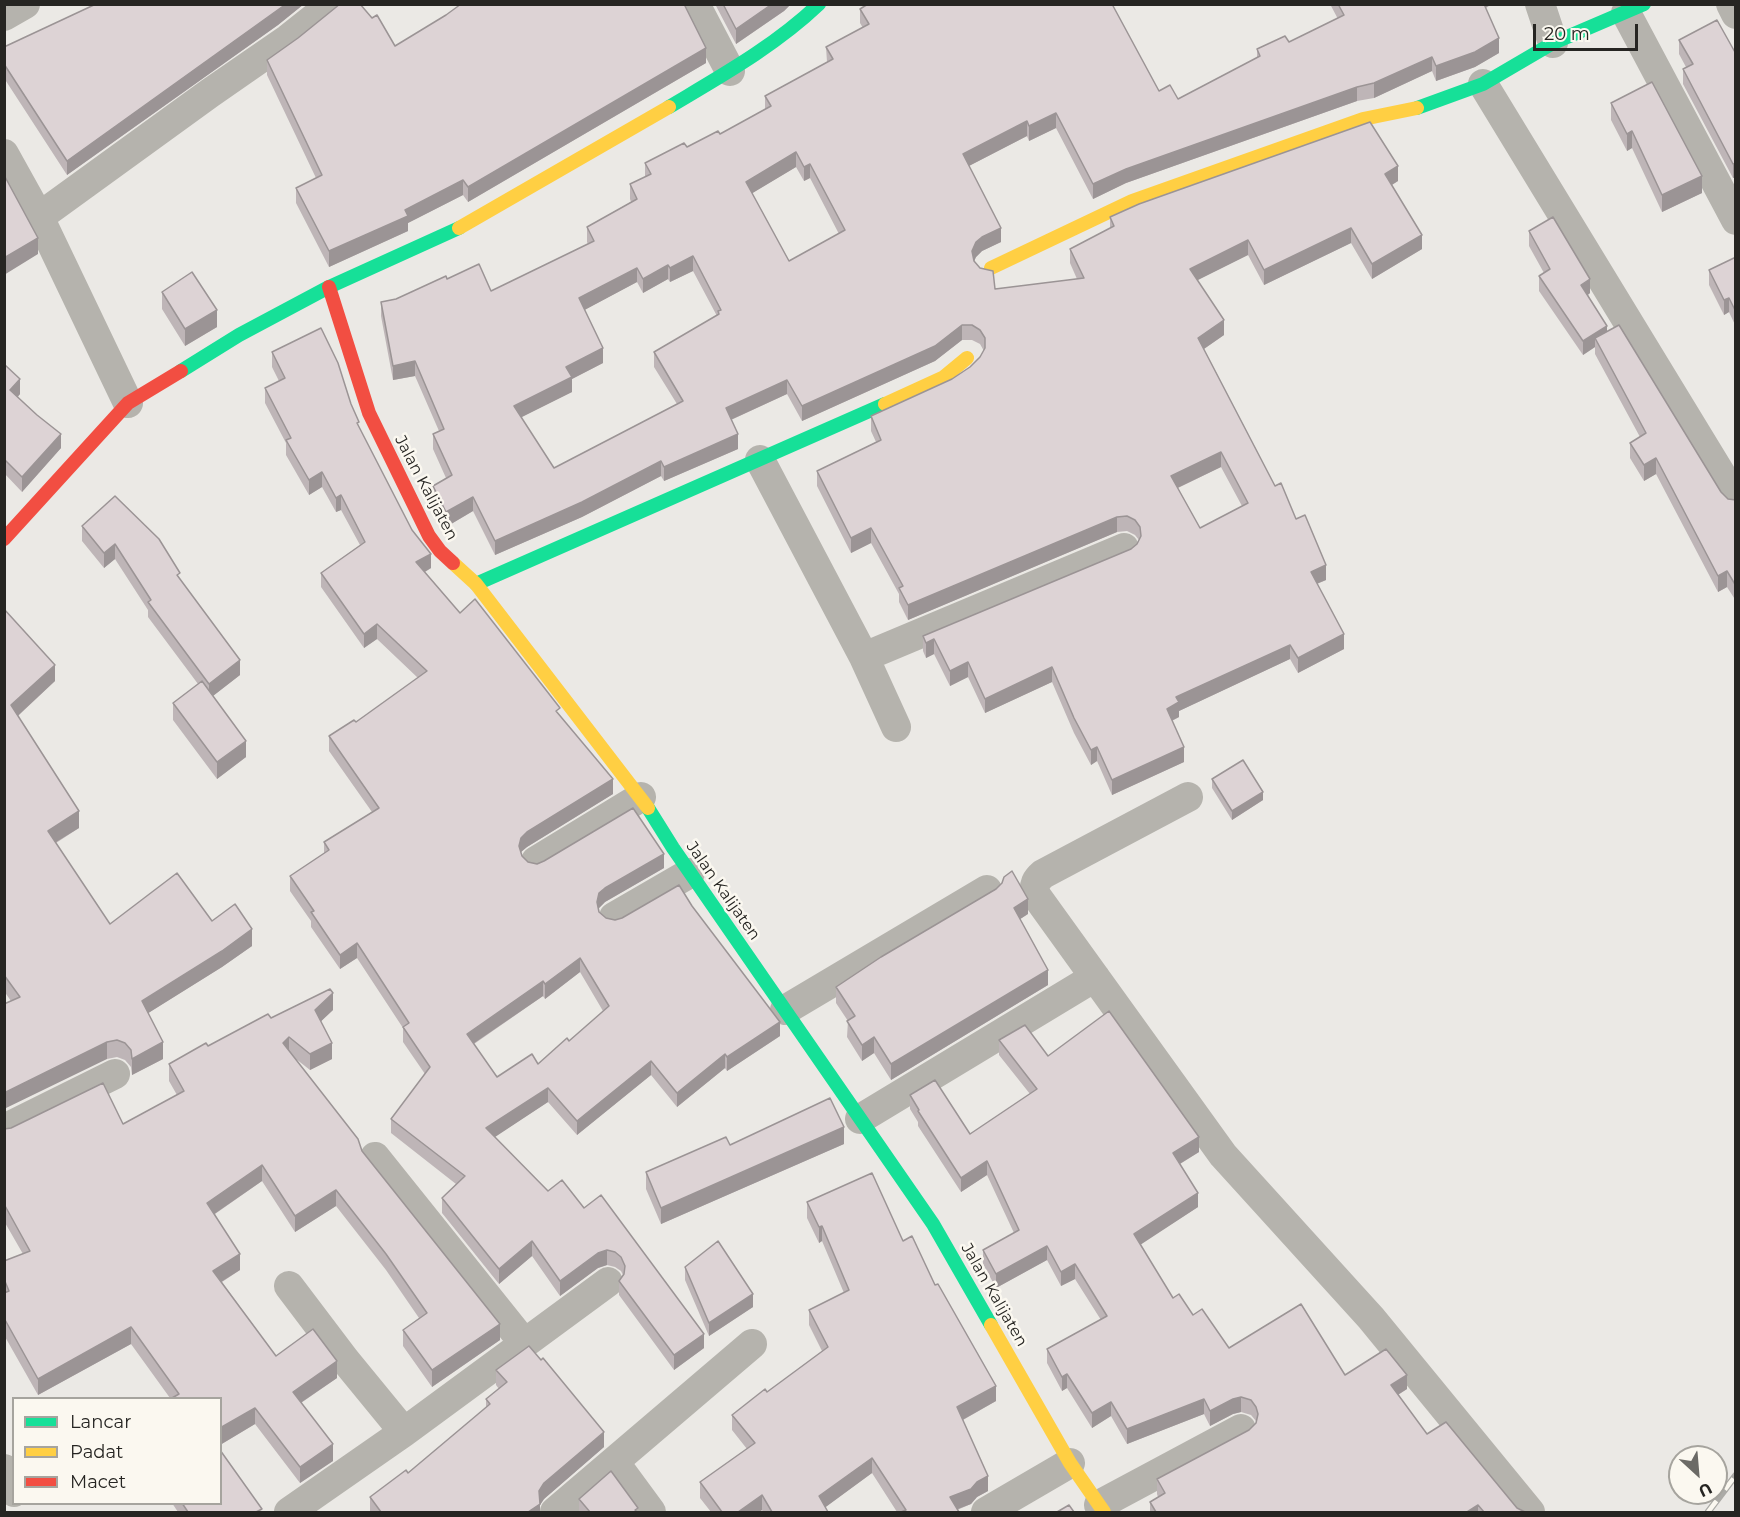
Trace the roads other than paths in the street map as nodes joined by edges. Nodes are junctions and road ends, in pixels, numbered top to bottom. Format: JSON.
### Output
{"nodes":[{"id":1,"x":25,"y":4,"type":"edge"},
{"id":2,"x":332,"y":4,"type":"edge"},
{"id":3,"x":695,"y":4,"type":"edge"},
{"id":4,"x":819,"y":4,"type":"edge"},
{"id":5,"x":1539,"y":4,"type":"edge"},
{"id":6,"x":1731,"y":4,"type":"edge"},
{"id":7,"x":1635,"y":9,"type":"edge"},
{"id":8,"x":1736,"y":14,"type":"edge"},
{"id":9,"x":4,"y":16,"type":"edge"},
{"id":10,"x":1553,"y":43,"type":"junction"},
{"id":11,"x":730,"y":71,"type":"junction"},
{"id":12,"x":1483,"y":84,"type":"junction"},
{"id":13,"x":4,"y":154,"type":"edge"},
{"id":14,"x":39,"y":217,"type":"junction"},
{"id":15,"x":1736,"y":220,"type":"edge"},
{"id":16,"x":992,"y":268,"type":"edge"},
{"id":17,"x":329,"y":287,"type":"junction"},
{"id":18,"x":967,"y":358,"type":"dead end"},
{"id":19,"x":128,"y":403,"type":"junction"},
{"id":20,"x":760,"y":460,"type":"junction"},
{"id":21,"x":1736,"y":499,"type":"edge"},
{"id":22,"x":5,"y":537,"type":"edge"},
{"id":23,"x":1124,"y":548,"type":"dead end"},
{"id":24,"x":476,"y":584,"type":"junction"},
{"id":25,"x":864,"y":657,"type":"junction"},
{"id":26,"x":896,"y":727,"type":"dead end"},
{"id":27,"x":641,"y":797,"type":"junction"},
{"id":28,"x":1188,"y":797,"type":"dead end"},
{"id":29,"x":536,"y":861,"type":"edge"},
{"id":30,"x":690,"y":873,"type":"junction"},
{"id":31,"x":987,"y":890,"type":"dead end"},
{"id":32,"x":614,"y":917,"type":"edge"},
{"id":33,"x":1095,"y":976,"type":"junction"},
{"id":34,"x":785,"y":1010,"type":"junction"},
{"id":35,"x":115,"y":1074,"type":"dead end"},
{"id":36,"x":860,"y":1119,"type":"junction"},
{"id":37,"x":4,"y":1129,"type":"edge"},
{"id":38,"x":375,"y":1157,"type":"dead end"},
{"id":39,"x":608,"y":1282,"type":"dead end"},
{"id":40,"x":289,"y":1286,"type":"dead end"},
{"id":41,"x":524,"y":1342,"type":"junction"},
{"id":42,"x":752,"y":1344,"type":"dead end"},
{"id":43,"x":1241,"y":1429,"type":"dead end"},
{"id":44,"x":404,"y":1432,"type":"junction"},
{"id":45,"x":615,"y":1463,"type":"junction"},
{"id":46,"x":1070,"y":1463,"type":"junction"},
{"id":47,"x":4,"y":1469,"type":"edge"},
{"id":48,"x":12,"y":1487,"type":"edge"},
{"id":49,"x":1102,"y":1509,"type":"edge"},
{"id":50,"x":289,"y":1512,"type":"edge"},
{"id":51,"x":555,"y":1512,"type":"edge"},
{"id":52,"x":651,"y":1512,"type":"edge"},
{"id":53,"x":986,"y":1512,"type":"edge"},
{"id":54,"x":1530,"y":1512,"type":"edge"}],
"edges":[{"from":1,"to":9,"type":"street"},
{"from":2,"to":14,"type":"street"},
{"from":3,"to":11,"type":"street"},
{"from":4,"to":11,"type":"street"},
{"from":5,"to":10,"type":"street"},
{"from":6,"to":8,"type":"street"},
{"from":7,"to":10,"type":"street"},
{"from":7,"to":15,"type":"street"},
{"from":10,"to":12,"type":"street"},
{"from":11,"to":17,"type":"street"},
{"from":12,"to":16,"type":"street"},
{"from":12,"to":21,"type":"street"},
{"from":13,"to":14,"type":"street"},
{"from":14,"to":19,"type":"street"},
{"from":17,"to":19,"type":"street"},
{"from":17,"to":24,"type":"street","name":"Jalan Kalijaten"},
{"from":18,"to":20,"type":"street"},
{"from":19,"to":22,"type":"street"},
{"from":20,"to":24,"type":"street"},
{"from":20,"to":25,"type":"street"},
{"from":23,"to":25,"type":"street"},
{"from":24,"to":27,"type":"street","name":"Jalan Kalijaten"},
{"from":25,"to":26,"type":"street"},
{"from":27,"to":29,"type":"street"},
{"from":27,"to":30,"type":"street","name":"Jalan Kalijaten"},
{"from":28,"to":33,"type":"street"},
{"from":30,"to":32,"type":"street"},
{"from":30,"to":34,"type":"street","name":"Jalan Kalijaten"},
{"from":31,"to":34,"type":"street"},
{"from":33,"to":36,"type":"street"},
{"from":33,"to":54,"type":"street"},
{"from":34,"to":36,"type":"street","name":"Jalan Kalijaten"},
{"from":35,"to":37,"type":"street"},
{"from":36,"to":46,"type":"street","name":"Jalan Kalijaten"},
{"from":38,"to":41,"type":"street"},
{"from":39,"to":41,"type":"street"},
{"from":40,"to":44,"type":"street"},
{"from":41,"to":44,"type":"street"},
{"from":42,"to":45,"type":"street"},
{"from":43,"to":49,"type":"street"},
{"from":44,"to":50,"type":"street"},
{"from":45,"to":51,"type":"street"},
{"from":45,"to":52,"type":"street"},
{"from":46,"to":49,"type":"street","name":"Jalan Kalijaten"},
{"from":46,"to":53,"type":"street"},
{"from":47,"to":48,"type":"street"}]}
